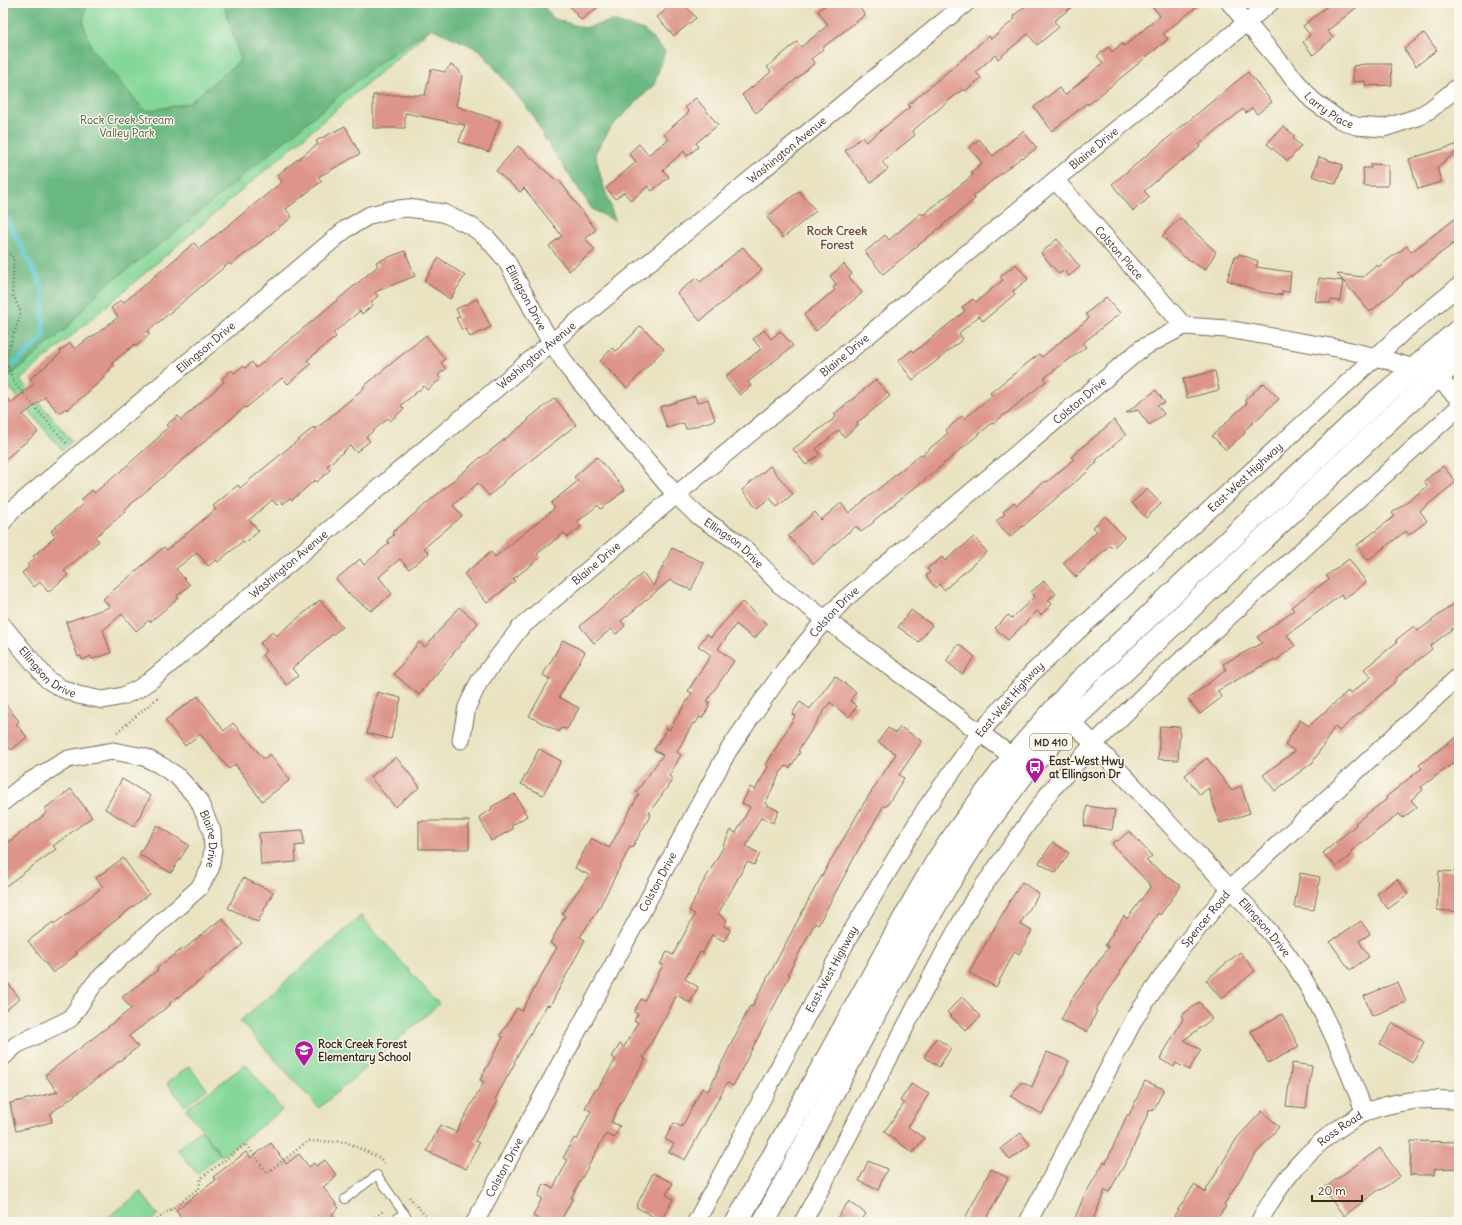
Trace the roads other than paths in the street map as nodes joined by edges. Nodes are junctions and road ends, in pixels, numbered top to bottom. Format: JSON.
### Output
{"nodes":[{"id":1,"x":966,"y":3,"type":"edge"},
{"id":2,"x":1230,"y":3,"type":"edge"},
{"id":3,"x":1270,"y":3,"type":"edge"},
{"id":4,"x":1246,"y":23,"type":"junction"},
{"id":5,"x":1459,"y":86,"type":"edge"},
{"id":6,"x":1055,"y":180,"type":"junction"},
{"id":7,"x":1459,"y":286,"type":"edge"},
{"id":8,"x":1184,"y":326,"type":"junction"},
{"id":9,"x":1459,"y":330,"type":"edge"},
{"id":10,"x":551,"y":343,"type":"junction"},
{"id":11,"x":1376,"y":356,"type":"junction"},
{"id":12,"x":1459,"y":358,"type":"edge"},
{"id":13,"x":1414,"y":368,"type":"junction"},
{"id":14,"x":1435,"y":378,"type":"junction"},
{"id":15,"x":1459,"y":399,"type":"edge"},
{"id":16,"x":1459,"y":408,"type":"edge"},
{"id":17,"x":676,"y":495,"type":"junction"},
{"id":18,"x":3,"y":522,"type":"edge"},
{"id":19,"x":825,"y":619,"type":"junction"},
{"id":20,"x":3,"y":626,"type":"edge"},
{"id":21,"x":1459,"y":676,"type":"edge"},
{"id":22,"x":103,"y":700,"type":"joint"},
{"id":23,"x":1071,"y":721,"type":"junction"},
{"id":24,"x":980,"y":733,"type":"junction"},
{"id":25,"x":461,"y":740,"type":"dead end"},
{"id":26,"x":1094,"y":744,"type":"junction"},
{"id":27,"x":1013,"y":757,"type":"junction"},
{"id":28,"x":3,"y":802,"type":"edge"},
{"id":29,"x":1230,"y":889,"type":"junction"},
{"id":30,"x":3,"y":1057,"type":"edge"},
{"id":31,"x":1459,"y":1100,"type":"edge"},
{"id":32,"x":1365,"y":1112,"type":"junction"},
{"id":33,"x":345,"y":1199,"type":"dead end"},
{"id":34,"x":404,"y":1213,"type":"junction"},
{"id":35,"x":392,"y":1222,"type":"edge"},
{"id":36,"x":410,"y":1222,"type":"edge"},
{"id":37,"x":475,"y":1222,"type":"edge"},
{"id":38,"x":696,"y":1222,"type":"edge"},
{"id":39,"x":737,"y":1222,"type":"edge"},
{"id":40,"x":764,"y":1222,"type":"edge"},
{"id":41,"x":803,"y":1222,"type":"edge"},
{"id":42,"x":1028,"y":1222,"type":"edge"},
{"id":43,"x":1259,"y":1222,"type":"edge"}],
"edges":[{"from":1,"to":10,"type":"street","name":"Washington Avenue"},
{"from":2,"to":4,"type":"street","name":"Larry Place"},
{"from":3,"to":4,"type":"street","name":"Blaine Drive"},
{"from":4,"to":5,"type":"street","name":"Larry Place"},
{"from":4,"to":6,"type":"street","name":"Blaine Drive"},
{"from":6,"to":8,"type":"street","name":"Colston Place"},
{"from":6,"to":17,"type":"street","name":"Blaine Drive"},
{"from":7,"to":11,"type":"street","name":"East-West Highway"},
{"from":8,"to":11,"type":"street"},
{"from":8,"to":19,"type":"street","name":"Colston Drive"},
{"from":9,"to":13,"type":"main road","number":"MD 410"},
{"from":10,"to":17,"type":"street","name":"Ellingson Drive"},
{"from":10,"to":18,"type":"street","name":"Ellingson Drive"},
{"from":10,"to":22,"type":"street","name":"Washington Avenue"},
{"from":11,"to":13,"type":"street"},
{"from":11,"to":24,"type":"street","name":"East-West Highway"},
{"from":12,"to":14,"type":"main road","number":"MD 410"},
{"from":13,"to":14,"type":"street"},
{"from":13,"to":27,"type":"main road","number":"MD 410"},
{"from":14,"to":15,"type":"street"},
{"from":14,"to":23,"type":"main road","number":"MD 410"},
{"from":16,"to":26,"type":"street"},
{"from":17,"to":19,"type":"street","name":"Ellingson Drive"},
{"from":17,"to":25,"type":"street","name":"Blaine Drive"},
{"from":19,"to":24,"type":"street","name":"Ellingson Drive"},
{"from":19,"to":37,"type":"street","name":"Colston Drive"},
{"from":20,"to":22,"type":"street","name":"Ellingson Drive"},
{"from":21,"to":29,"type":"street","name":"Spencer Road"},
{"from":23,"to":26,"type":"street","name":"Ellingson Drive"},
{"from":23,"to":40,"type":"main road","number":"MD 410"},
{"from":24,"to":27,"type":"street","name":"Ellingson Drive"},
{"from":24,"to":38,"type":"street","name":"East-West Highway"},
{"from":26,"to":29,"type":"street","name":"Ellingson Drive"},
{"from":26,"to":41,"type":"street"},
{"from":27,"to":39,"type":"main road","number":"MD 410"},
{"from":28,"to":30,"type":"street","name":"Blaine Drive"},
{"from":29,"to":32,"type":"street","name":"Ellingson Drive"},
{"from":29,"to":42,"type":"street","name":"Spencer Road"},
{"from":31,"to":32,"type":"street","name":"Ross Road"},
{"from":32,"to":43,"type":"street","name":"Ross Road"},
{"from":33,"to":34,"type":"lane"},
{"from":34,"to":35,"type":"lane"},
{"from":34,"to":36,"type":"lane"}]}
